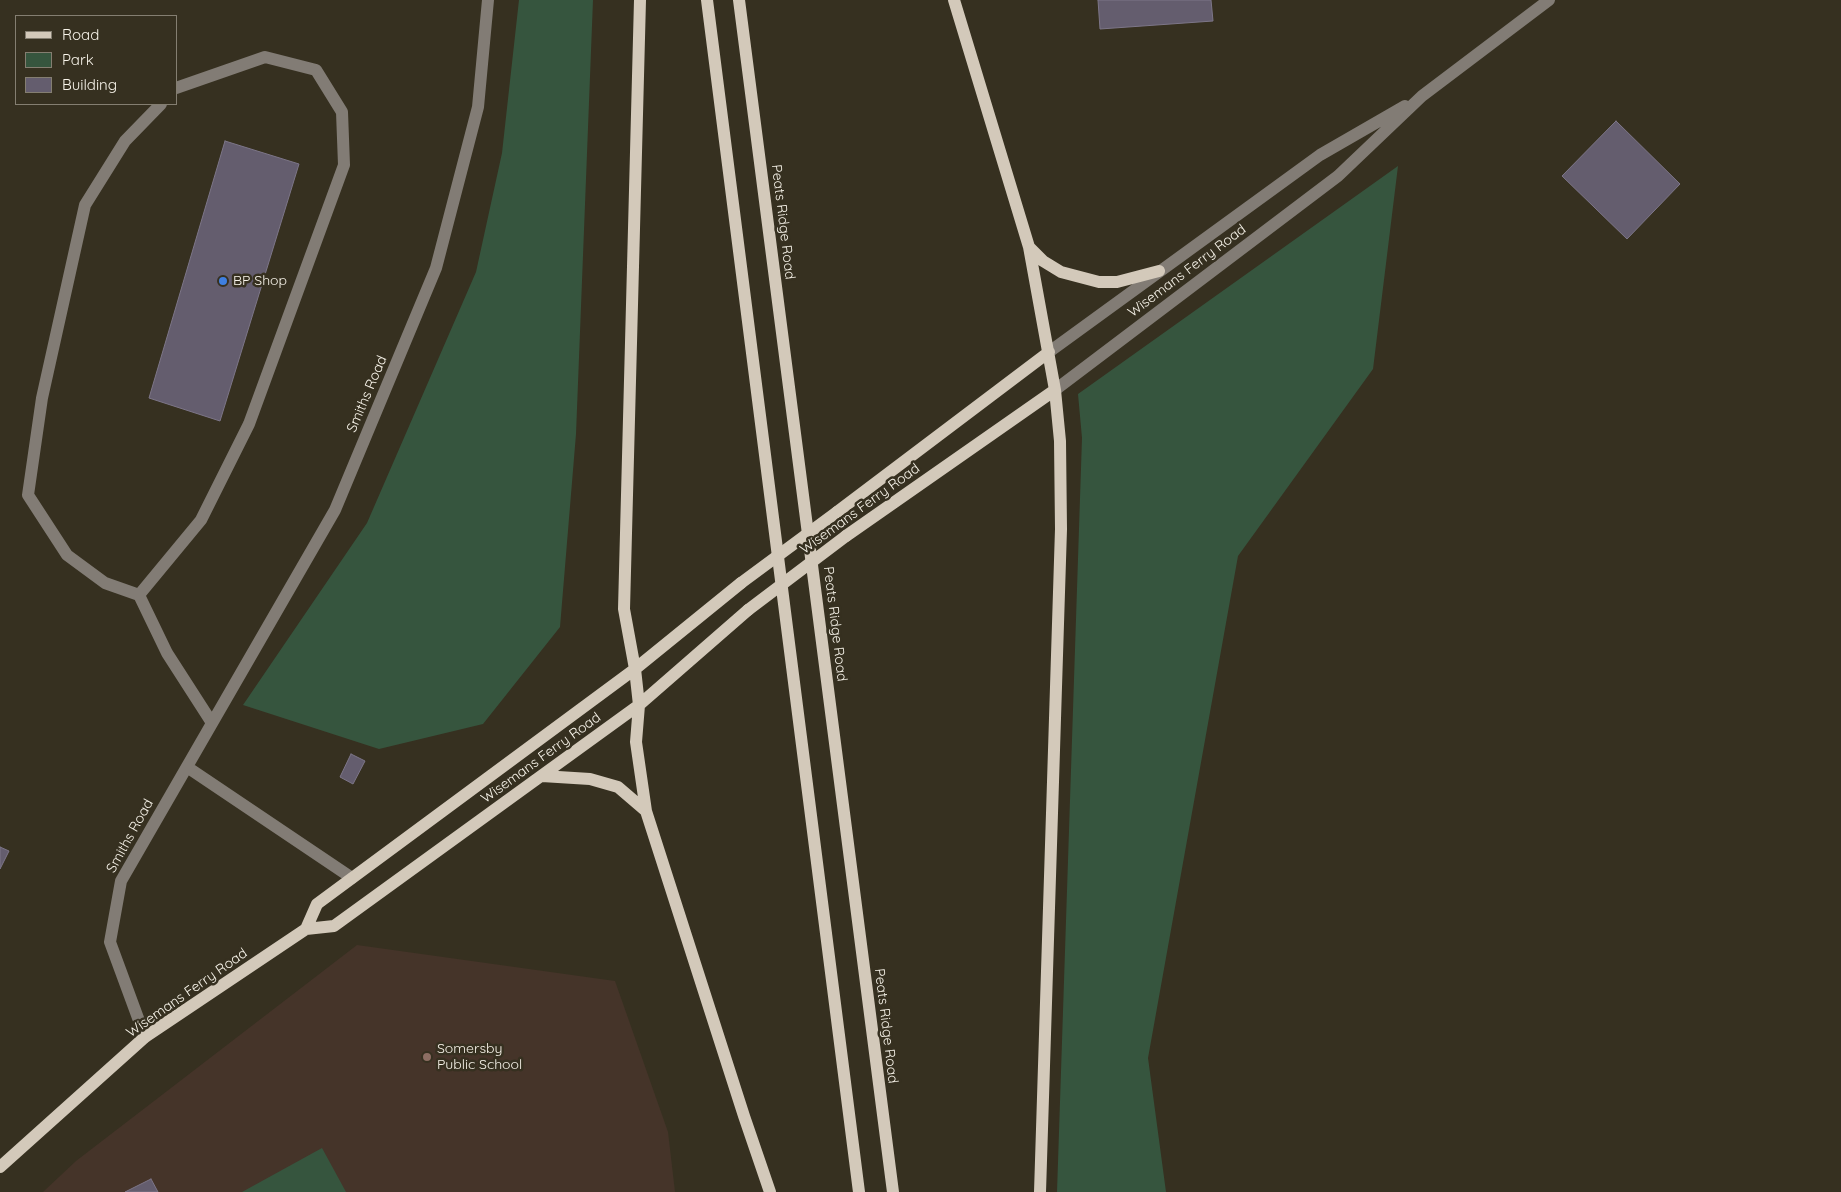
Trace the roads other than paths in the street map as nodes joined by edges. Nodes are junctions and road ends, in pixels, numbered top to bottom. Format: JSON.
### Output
{"nodes":[{"id":1,"x":488,"y":0,"type":"edge"},
{"id":2,"x":640,"y":0,"type":"edge"},
{"id":3,"x":707,"y":0,"type":"edge"},
{"id":4,"x":739,"y":0,"type":"edge"},
{"id":5,"x":954,"y":0,"type":"edge"},
{"id":6,"x":1549,"y":0,"type":"edge"},
{"id":7,"x":178,"y":87,"type":"edge"},
{"id":8,"x":1422,"y":96,"type":"junction"},
{"id":9,"x":160,"y":105,"type":"edge"},
{"id":10,"x":1029,"y":247,"type":"junction"},
{"id":11,"x":1159,"y":271,"type":"junction"},
{"id":12,"x":1049,"y":352,"type":"junction"},
{"id":13,"x":1055,"y":390,"type":"junction"},
{"id":14,"x":139,"y":595,"type":"junction"},
{"id":15,"x":635,"y":669,"type":"junction"},
{"id":16,"x":639,"y":705,"type":"junction"},
{"id":17,"x":212,"y":723,"type":"junction"},
{"id":18,"x":186,"y":767,"type":"junction"},
{"id":19,"x":542,"y":776,"type":"junction"},
{"id":20,"x":646,"y":811,"type":"junction"},
{"id":21,"x":352,"y":878,"type":"junction"},
{"id":22,"x":306,"y":929,"type":"junction"},
{"id":23,"x":146,"y":1037,"type":"junction"},
{"id":24,"x":0,"y":1167,"type":"edge"},
{"id":25,"x":770,"y":1192,"type":"edge"},
{"id":26,"x":859,"y":1192,"type":"edge"},
{"id":27,"x":893,"y":1192,"type":"edge"},
{"id":28,"x":1040,"y":1192,"type":"edge"}],
"edges":[{"from":1,"to":17,"type":"street","name":"Smiths Road"},
{"from":2,"to":15,"type":"main road"},
{"from":3,"to":26,"type":"main road"},
{"from":4,"to":27,"type":"main road","name":"Peats Ridge Road"},
{"from":5,"to":10,"type":"main road"},
{"from":6,"to":8,"type":"street","name":"Wisemans Ferry Road"},
{"from":7,"to":14,"type":"street"},
{"from":8,"to":11,"type":"street","name":"Wisemans Ferry Road"},
{"from":8,"to":13,"type":"street","name":"Wisemans Ferry Road"},
{"from":9,"to":14,"type":"street"},
{"from":10,"to":11,"type":"main road"},
{"from":10,"to":12,"type":"main road"},
{"from":11,"to":12,"type":"street","name":"Wisemans Ferry Road"},
{"from":12,"to":13,"type":"main road"},
{"from":12,"to":15,"type":"main road","name":"Wisemans Ferry Road","bridge":true},
{"from":13,"to":16,"type":"main road","name":"Wisemans Ferry Road","bridge":true},
{"from":13,"to":28,"type":"main road"},
{"from":14,"to":17,"type":"street"},
{"from":15,"to":16,"type":"main road"},
{"from":15,"to":21,"type":"main road","name":"Wisemans Ferry Road"},
{"from":16,"to":19,"type":"main road","name":"Wisemans Ferry Road"},
{"from":16,"to":20,"type":"main road"},
{"from":17,"to":18,"type":"street","name":"Smiths Road"},
{"from":18,"to":21,"type":"street"},
{"from":18,"to":23,"type":"street","name":"Smiths Road"},
{"from":19,"to":20,"type":"main road"},
{"from":19,"to":22,"type":"main road","name":"Wisemans Ferry Road"},
{"from":20,"to":25,"type":"main road"},
{"from":21,"to":22,"type":"main road","name":"Wisemans Ferry Road"},
{"from":22,"to":23,"type":"main road","name":"Wisemans Ferry Road"},
{"from":23,"to":24,"type":"main road","name":"Wisemans Ferry Road"}]}
